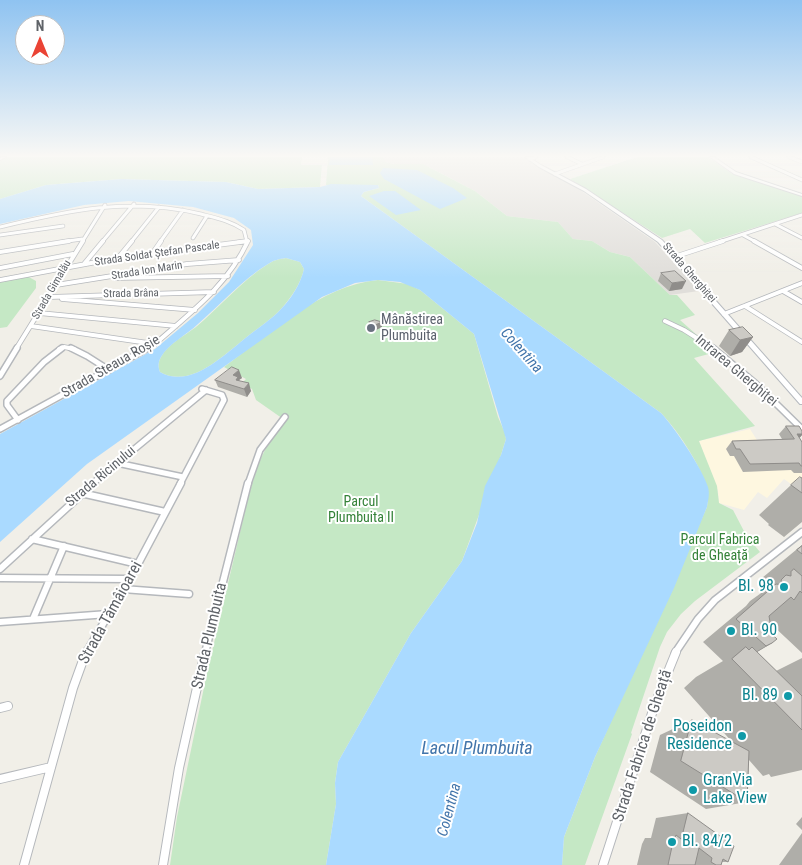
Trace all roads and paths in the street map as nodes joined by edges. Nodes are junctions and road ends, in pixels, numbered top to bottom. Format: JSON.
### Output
{"nodes":[{"id":1,"x":596,"y":197,"type":"edge"},
{"id":2,"x":134,"y":204,"type":"junction"},
{"id":3,"x":105,"y":205,"type":"junction"},
{"id":4,"x":159,"y":207,"type":"junction"},
{"id":5,"x":183,"y":210,"type":"junction"},
{"id":6,"x":802,"y":215,"type":"edge"},
{"id":7,"x":207,"y":216,"type":"junction"},
{"id":8,"x":776,"y":224,"type":"junction"},
{"id":9,"x":62,"y":226,"type":"dead end"},
{"id":10,"x":0,"y":227,"type":"edge"},
{"id":11,"x":0,"y":235,"type":"edge"},
{"id":12,"x":742,"y":235,"type":"junction"},
{"id":13,"x":193,"y":238,"type":"dead end"},
{"id":14,"x":802,"y":238,"type":"edge"},
{"id":15,"x":82,"y":240,"type":"junction"},
{"id":16,"x":248,"y":241,"type":"junction"},
{"id":17,"x":0,"y":252,"type":"edge"},
{"id":18,"x":73,"y":254,"type":"junction"},
{"id":19,"x":152,"y":254,"type":"junction"},
{"id":20,"x":674,"y":257,"type":"junction"},
{"id":21,"x":118,"y":258,"type":"junction"},
{"id":22,"x":239,"y":260,"type":"junction"},
{"id":23,"x":83,"y":264,"type":"junction"},
{"id":24,"x":66,"y":267,"type":"junction"},
{"id":25,"x":0,"y":268,"type":"edge"},
{"id":26,"x":802,"y":268,"type":"edge"},
{"id":27,"x":228,"y":276,"type":"junction"},
{"id":28,"x":109,"y":277,"type":"junction"},
{"id":29,"x":0,"y":280,"type":"edge"},
{"id":30,"x":802,"y":283,"type":"edge"},
{"id":31,"x":56,"y":285,"type":"junction"},
{"id":32,"x":783,"y":291,"type":"junction"},
{"id":33,"x":214,"y":292,"type":"junction"},
{"id":34,"x":49,"y":297,"type":"junction"},
{"id":35,"x":802,"y":302,"type":"edge"},
{"id":36,"x":745,"y":306,"type":"junction"},
{"id":37,"x":195,"y":310,"type":"junction"},
{"id":38,"x":39,"y":313,"type":"junction"},
{"id":39,"x":724,"y":314,"type":"junction"},
{"id":40,"x":665,"y":321,"type":"dead end"},
{"id":41,"x":31,"y":326,"type":"junction"},
{"id":42,"x":177,"y":326,"type":"junction"},
{"id":43,"x":802,"y":342,"type":"edge"},
{"id":44,"x":155,"y":344,"type":"junction"},
{"id":45,"x":109,"y":370,"type":"junction"},
{"id":46,"x":0,"y":376,"type":"edge"},
{"id":47,"x":204,"y":389,"type":"joint"},
{"id":48,"x":802,"y":401,"type":"edge"},
{"id":49,"x":285,"y":417,"type":"dead end"},
{"id":50,"x":18,"y":420,"type":"junction"},
{"id":51,"x":802,"y":428,"type":"edge"},
{"id":52,"x":0,"y":429,"type":"edge"},
{"id":53,"x":117,"y":463,"type":"junction"},
{"id":54,"x":183,"y":478,"type":"junction"},
{"id":55,"x":81,"y":493,"type":"junction"},
{"id":56,"x":165,"y":512,"type":"junction"},
{"id":57,"x":802,"y":532,"type":"edge"},
{"id":58,"x":32,"y":539,"type":"junction"},
{"id":59,"x":64,"y":546,"type":"junction"},
{"id":60,"x":138,"y":564,"type":"junction"},
{"id":61,"x":0,"y":570,"type":"edge"},
{"id":62,"x":0,"y":578,"type":"edge"},
{"id":63,"x":50,"y":579,"type":"junction"},
{"id":64,"x":129,"y":579,"type":"junction"},
{"id":65,"x":123,"y":589,"type":"junction"},
{"id":66,"x":189,"y":594,"type":"dead end"},
{"id":67,"x":108,"y":614,"type":"junction"},
{"id":68,"x":33,"y":619,"type":"junction"},
{"id":69,"x":0,"y":622,"type":"edge"},
{"id":70,"x":51,"y":767,"type":"junction"},
{"id":71,"x":0,"y":779,"type":"edge"},
{"id":72,"x":24,"y":865,"type":"edge"},
{"id":73,"x":163,"y":865,"type":"edge"},
{"id":74,"x":603,"y":865,"type":"edge"}],
"edges":[{"from":1,"to":20,"type":"main road","name":"Strada Gherghiței"},
{"from":2,"to":3,"type":"street"},
{"from":2,"to":4,"type":"street"},
{"from":2,"to":23,"type":"street"},
{"from":3,"to":10,"type":"street"},
{"from":3,"to":15,"type":"street","name":"Strada Gimalău"},
{"from":4,"to":5,"type":"street"},
{"from":4,"to":21,"type":"street"},
{"from":5,"to":7,"type":"street"},
{"from":5,"to":19,"type":"street"},
{"from":6,"to":8,"type":"street"},
{"from":7,"to":13,"type":"street"},
{"from":7,"to":16,"type":"street"},
{"from":8,"to":12,"type":"street"},
{"from":8,"to":14,"type":"street"},
{"from":9,"to":11,"type":"street"},
{"from":12,"to":20,"type":"street"},
{"from":12,"to":26,"type":"street"},
{"from":15,"to":17,"type":"street"},
{"from":15,"to":18,"type":"street","name":"Strada Gimalău"},
{"from":16,"to":19,"type":"street","name":"Strada Soldat Ștefan Pascale"},
{"from":16,"to":22,"type":"street","name":"Strada Steaua Roșie"},
{"from":18,"to":24,"type":"street","name":"Strada Gimalău"},
{"from":18,"to":25,"type":"street"},
{"from":19,"to":21,"type":"street","name":"Strada Soldat Ștefan Pascale"},
{"from":20,"to":39,"type":"main road","name":"Strada Gherghiței"},
{"from":21,"to":23,"type":"street","name":"Strada Soldat Ștefan Pascale"},
{"from":22,"to":27,"type":"street","name":"Strada Steaua Roșie"},
{"from":22,"to":28,"type":"street","name":"Strada Ion Marin"},
{"from":23,"to":24,"type":"street","name":"Strada Soldat Ștefan Pascale"},
{"from":24,"to":29,"type":"street","name":"Strada Soldat Ștefan Pascale"},
{"from":24,"to":31,"type":"street","name":"Strada Gimalău"},
{"from":27,"to":28,"type":"street"},
{"from":27,"to":33,"type":"street","name":"Strada Steaua Roșie"},
{"from":28,"to":31,"type":"street","name":"Strada Ion Marin"},
{"from":30,"to":32,"type":"street"},
{"from":31,"to":34,"type":"street","name":"Strada Gimalău"},
{"from":32,"to":35,"type":"street"},
{"from":32,"to":36,"type":"street"},
{"from":33,"to":34,"type":"street","name":"Strada Brâna"},
{"from":33,"to":37,"type":"street","name":"Strada Steaua Roșie"},
{"from":34,"to":37,"type":"street"},
{"from":34,"to":38,"type":"street","name":"Strada Gimalău"},
{"from":36,"to":39,"type":"street"},
{"from":36,"to":43,"type":"street"},
{"from":37,"to":42,"type":"street","name":"Strada Steaua Roșie"},
{"from":38,"to":41,"type":"street","name":"Strada Gimalău"},
{"from":38,"to":42,"type":"street"},
{"from":39,"to":48,"type":"main road","name":"Strada Gherghiței"},
{"from":40,"to":51,"type":"street","name":"Intrarea Gherghiței"},
{"from":41,"to":44,"type":"street"},
{"from":41,"to":46,"type":"street","name":"Strada Gimalău"},
{"from":42,"to":44,"type":"street","name":"Strada Steaua Roșie"},
{"from":44,"to":45,"type":"street","name":"Strada Steaua Roșie"},
{"from":45,"to":50,"type":"street","name":"Strada Steaua Roșie"},
{"from":45,"to":50,"type":"street"},
{"from":47,"to":53,"type":"street","name":"Strada Ricinului"},
{"from":47,"to":54,"type":"street","name":"Strada Tămâioarei"},
{"from":49,"to":73,"type":"street","name":"Strada Plumbuita"},
{"from":50,"to":52,"type":"street","name":"Strada Steaua Roșie"},
{"from":53,"to":54,"type":"street"},
{"from":53,"to":55,"type":"street","name":"Strada Ricinului"},
{"from":54,"to":56,"type":"street","name":"Strada Tămâioarei"},
{"from":55,"to":56,"type":"street"},
{"from":55,"to":58,"type":"street","name":"Strada Ricinului"},
{"from":56,"to":60,"type":"street","name":"Strada Tămâioarei"},
{"from":57,"to":74,"type":"street","name":"Strada Fabrica de Gheață"},
{"from":58,"to":59,"type":"street"},
{"from":58,"to":61,"type":"street","name":"Strada Ricinului"},
{"from":59,"to":60,"type":"street"},
{"from":59,"to":63,"type":"street"},
{"from":60,"to":64,"type":"street","name":"Strada Tămâioarei"},
{"from":62,"to":63,"type":"street"},
{"from":63,"to":64,"type":"street"},
{"from":63,"to":68,"type":"street"},
{"from":64,"to":65,"type":"street","name":"Strada Tămâioarei"},
{"from":65,"to":66,"type":"street"},
{"from":65,"to":67,"type":"street","name":"Strada Tămâioarei"},
{"from":67,"to":68,"type":"street"},
{"from":67,"to":70,"type":"street","name":"Strada Tămâioarei"},
{"from":68,"to":69,"type":"street"},
{"from":70,"to":71,"type":"street"},
{"from":70,"to":72,"type":"street","name":"Strada Tămâioarei"}]}
